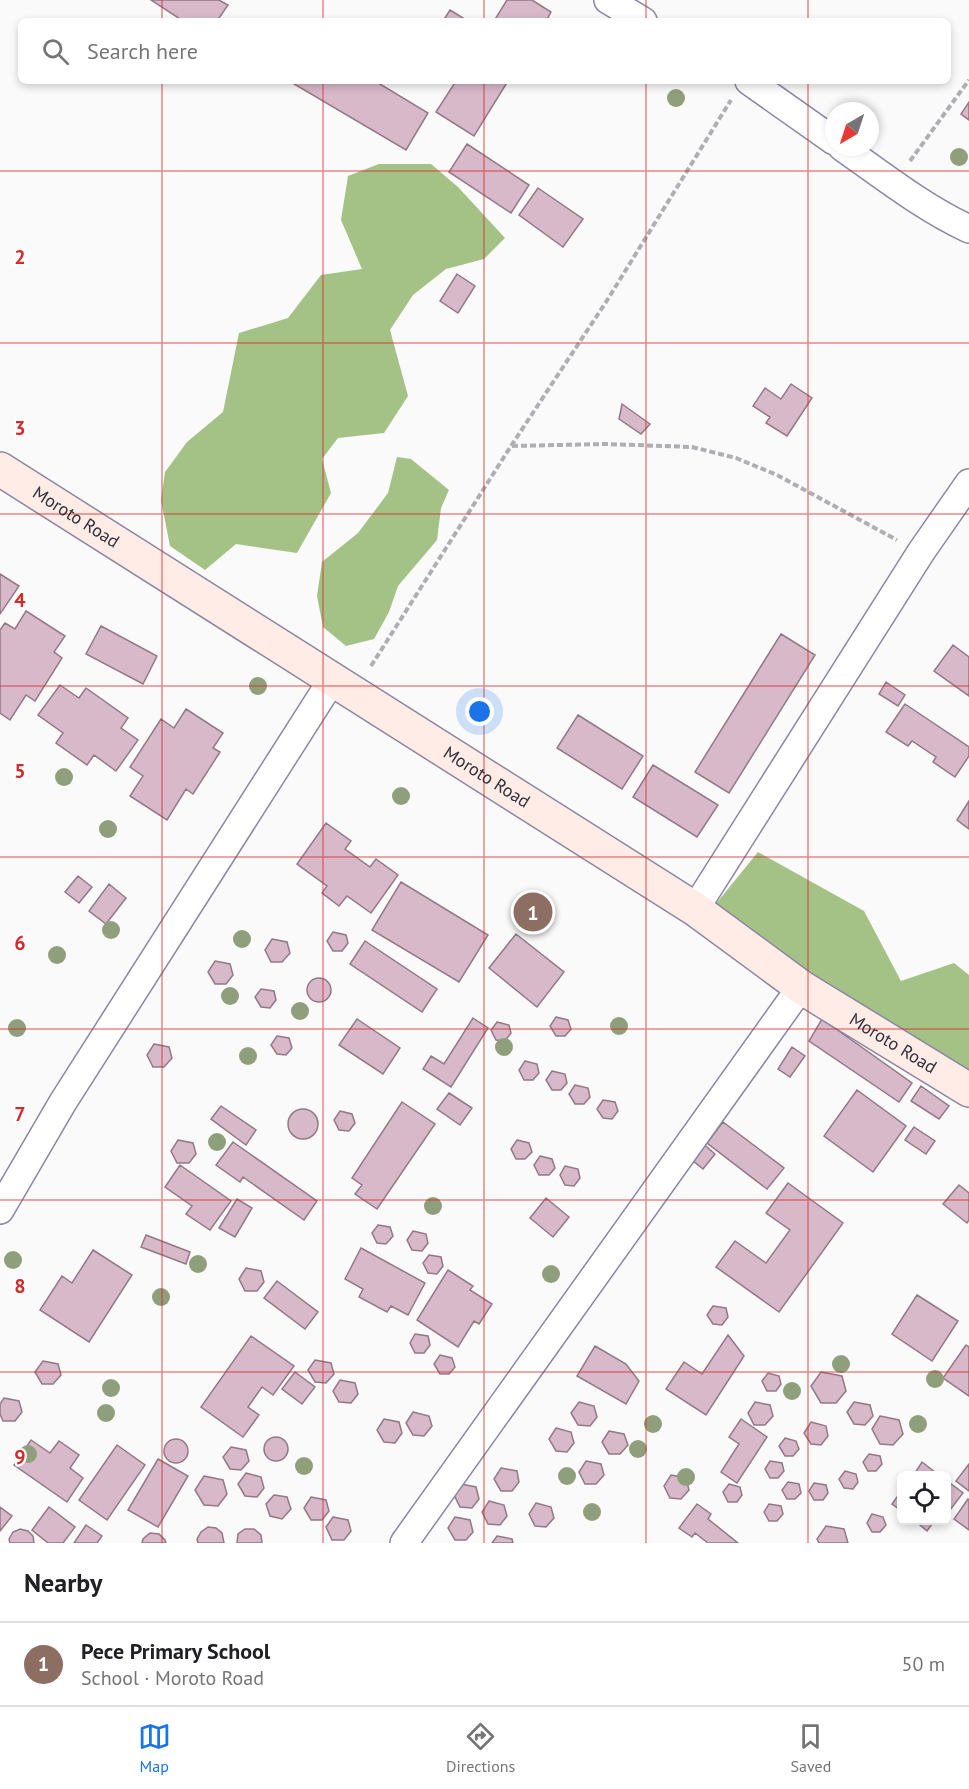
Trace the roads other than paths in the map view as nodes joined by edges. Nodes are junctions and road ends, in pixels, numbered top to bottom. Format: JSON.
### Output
{"nodes":[{"id":1,"x":608,"y":0,"type":"edge"},
{"id":2,"x":638,"y":18,"type":"edge"},
{"id":3,"x":743,"y":86,"type":"edge"},
{"id":4,"x":825,"y":136,"type":"edge"},
{"id":5,"x":855,"y":156,"type":"edge"},
{"id":6,"x":969,"y":229,"type":"edge"},
{"id":7,"x":0,"y":469,"type":"edge"},
{"id":8,"x":969,"y":483,"type":"edge"},
{"id":9,"x":343,"y":686,"type":"junction"},
{"id":10,"x":695,"y":909,"type":"junction"},
{"id":11,"x":801,"y":987,"type":"junction"},
{"id":12,"x":969,"y":1090,"type":"edge"},
{"id":13,"x":0,"y":1210,"type":"edge"},
{"id":14,"x":404,"y":1543,"type":"edge"}],
"edges":[{"from":1,"to":2,"type":"street"},
{"from":3,"to":4,"type":"street"},
{"from":5,"to":6,"type":"street"},
{"from":7,"to":9,"type":"main road","name":"Moroto Road"},
{"from":8,"to":10,"type":"street"},
{"from":9,"to":10,"type":"main road","name":"Moroto Road"},
{"from":9,"to":13,"type":"street"},
{"from":10,"to":11,"type":"main road","name":"Moroto Road"},
{"from":11,"to":12,"type":"main road","name":"Moroto Road"},
{"from":11,"to":14,"type":"street"}]}
